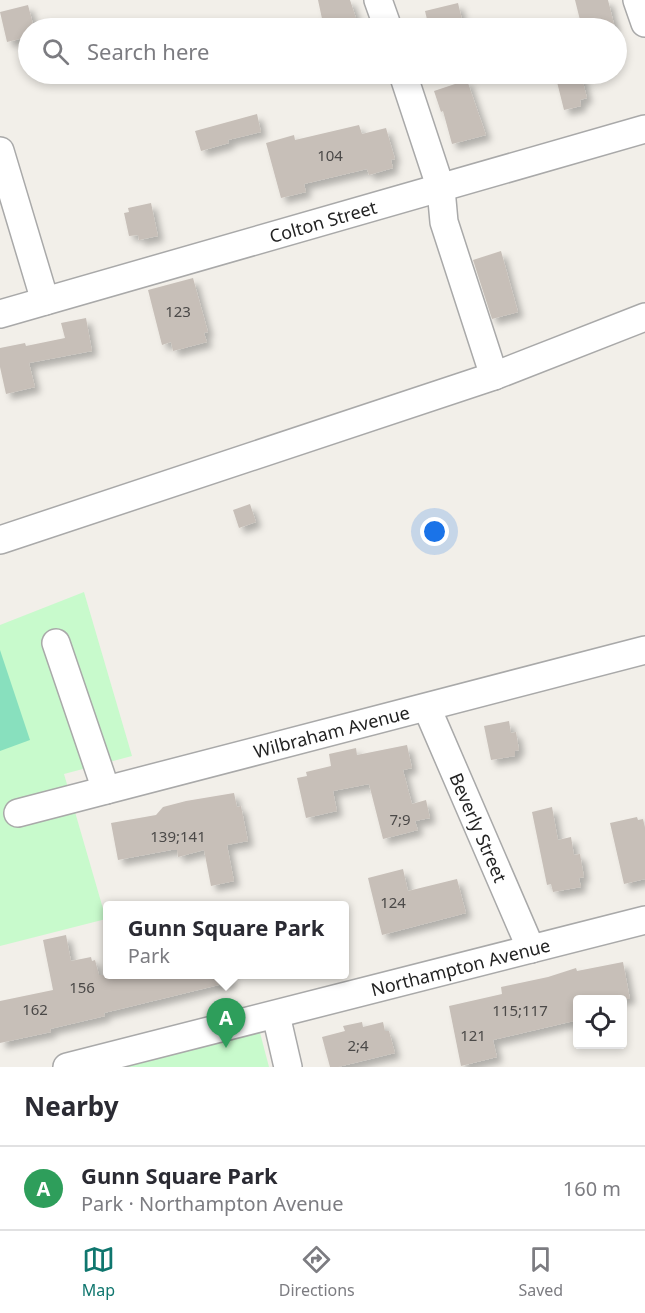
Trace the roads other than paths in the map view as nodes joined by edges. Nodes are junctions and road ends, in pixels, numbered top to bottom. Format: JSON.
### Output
{"nodes":[{"id":1,"x":378,"y":0,"type":"edge"},
{"id":2,"x":637,"y":0,"type":"edge"},
{"id":3,"x":384,"y":18,"type":"edge"},
{"id":4,"x":645,"y":23,"type":"edge"},
{"id":5,"x":406,"y":84,"type":"edge"},
{"id":6,"x":645,"y":129,"type":"edge"},
{"id":7,"x":0,"y":151,"type":"edge"},
{"id":8,"x":441,"y":189,"type":"junction"},
{"id":9,"x":45,"y":301,"type":"junction"},
{"id":10,"x":0,"y":314,"type":"edge"},
{"id":11,"x":645,"y":317,"type":"edge"},
{"id":12,"x":494,"y":376,"type":"junction"},
{"id":13,"x":0,"y":540,"type":"edge"},
{"id":14,"x":56,"y":643,"type":"dead end"},
{"id":15,"x":645,"y":650,"type":"edge"},
{"id":16,"x":427,"y":708,"type":"junction"},
{"id":17,"x":106,"y":790,"type":"junction"},
{"id":18,"x":18,"y":813,"type":"dead end"},
{"id":19,"x":645,"y":920,"type":"edge"},
{"id":20,"x":531,"y":949,"type":"junction"},
{"id":21,"x":276,"y":1015,"type":"junction"},
{"id":22,"x":82,"y":1065,"type":"edge"},
{"id":23,"x":288,"y":1067,"type":"edge"}],
"edges":[{"from":1,"to":3,"type":"street"},
{"from":2,"to":4,"type":"street"},
{"from":5,"to":8,"type":"street"},
{"from":6,"to":8,"type":"street","name":"Colton Street"},
{"from":7,"to":9,"type":"street"},
{"from":8,"to":9,"type":"street","name":"Colton Street"},
{"from":8,"to":12,"type":"street"},
{"from":9,"to":10,"type":"street","name":"Colton Street"},
{"from":11,"to":12,"type":"street"},
{"from":12,"to":13,"type":"street"},
{"from":14,"to":17,"type":"street"},
{"from":15,"to":16,"type":"street","name":"Wilbraham Avenue"},
{"from":16,"to":17,"type":"street","name":"Wilbraham Avenue"},
{"from":16,"to":20,"type":"street","name":"Beverly Street"},
{"from":17,"to":18,"type":"street","name":"Wilbraham Avenue"},
{"from":19,"to":20,"type":"street","name":"Northampton Avenue"},
{"from":20,"to":21,"type":"street","name":"Northampton Avenue"},
{"from":21,"to":22,"type":"street","name":"Northampton Avenue"},
{"from":21,"to":23,"type":"street"}]}
